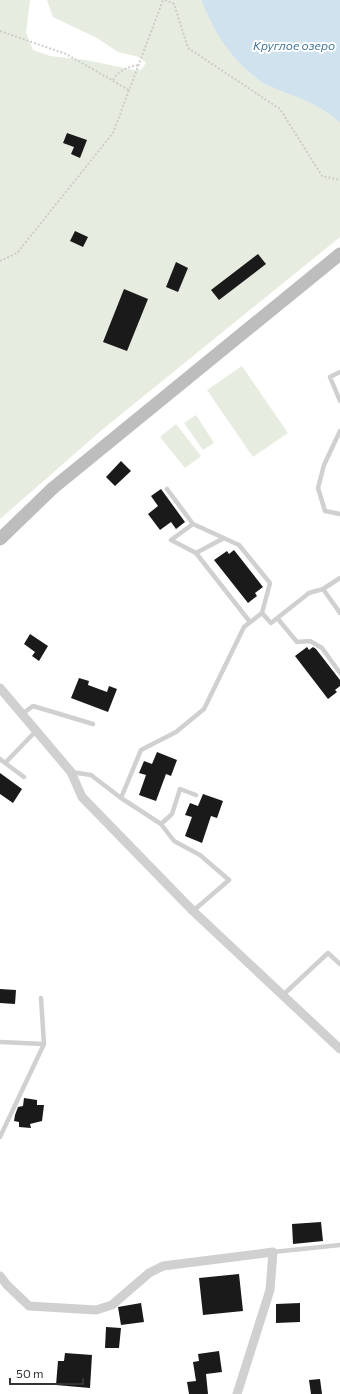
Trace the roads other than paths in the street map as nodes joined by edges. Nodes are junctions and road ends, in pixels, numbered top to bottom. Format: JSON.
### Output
{"nodes":[{"id":1,"x":340,"y":254,"type":"edge"},
{"id":2,"x":340,"y":372,"type":"edge"},
{"id":3,"x":340,"y":402,"type":"edge"},
{"id":4,"x":340,"y":431,"type":"edge"},
{"id":5,"x":338,"y":438,"type":"edge"},
{"id":6,"x":167,"y":489,"type":"dead end"},
{"id":7,"x":340,"y":514,"type":"edge"},
{"id":8,"x":193,"y":524,"type":"junction"},
{"id":9,"x":224,"y":538,"type":"junction"},
{"id":10,"x":0,"y":539,"type":"edge"},
{"id":11,"x":196,"y":553,"type":"junction"},
{"id":12,"x":340,"y":578,"type":"edge"},
{"id":13,"x":323,"y":589,"type":"junction"},
{"id":14,"x":262,"y":613,"type":"junction"},
{"id":15,"x":340,"y":613,"type":"edge"},
{"id":16,"x":278,"y":619,"type":"junction"},
{"id":17,"x":250,"y":622,"type":"junction"},
{"id":18,"x":340,"y":672,"type":"edge"},
{"id":19,"x":0,"y":688,"type":"edge"},
{"id":20,"x":22,"y":714,"type":"junction"},
{"id":21,"x":93,"y":724,"type":"dead end"},
{"id":22,"x":36,"y":731,"type":"junction"},
{"id":23,"x":0,"y":759,"type":"edge"},
{"id":24,"x":5,"y":763,"type":"junction"},
{"id":25,"x":71,"y":772,"type":"junction"},
{"id":26,"x":24,"y":777,"type":"dead end"},
{"id":27,"x":196,"y":795,"type":"dead end"},
{"id":28,"x":121,"y":798,"type":"junction"},
{"id":29,"x":161,"y":824,"type":"junction"},
{"id":30,"x":193,"y":911,"type":"junction"},
{"id":31,"x":340,"y":964,"type":"edge"},
{"id":32,"x":283,"y":995,"type":"junction"},
{"id":33,"x":41,"y":998,"type":"dead end"},
{"id":34,"x":0,"y":1042,"type":"edge"},
{"id":35,"x":44,"y":1044,"type":"junction"},
{"id":36,"x":340,"y":1049,"type":"edge"},
{"id":37,"x":0,"y":1137,"type":"edge"},
{"id":38,"x":340,"y":1245,"type":"edge"},
{"id":39,"x":273,"y":1252,"type":"junction"},
{"id":40,"x":0,"y":1276,"type":"edge"},
{"id":41,"x":237,"y":1394,"type":"edge"}],
"edges":[{"from":1,"to":10,"type":"main road"},
{"from":2,"to":3,"type":"lane"},
{"from":4,"to":5,"type":"lane"},
{"from":5,"to":7,"type":"lane"},
{"from":6,"to":8,"type":"lane"},
{"from":8,"to":9,"type":"lane"},
{"from":8,"to":11,"type":"lane"},
{"from":9,"to":11,"type":"lane"},
{"from":9,"to":14,"type":"lane"},
{"from":11,"to":17,"type":"lane"},
{"from":12,"to":13,"type":"lane"},
{"from":13,"to":15,"type":"lane"},
{"from":13,"to":16,"type":"lane"},
{"from":14,"to":16,"type":"lane"},
{"from":14,"to":17,"type":"lane"},
{"from":16,"to":18,"type":"lane"},
{"from":17,"to":28,"type":"lane"},
{"from":19,"to":20,"type":"street"},
{"from":20,"to":21,"type":"lane"},
{"from":20,"to":22,"type":"street"},
{"from":22,"to":24,"type":"lane"},
{"from":22,"to":25,"type":"street"},
{"from":23,"to":24,"type":"lane"},
{"from":24,"to":26,"type":"lane"},
{"from":25,"to":28,"type":"lane"},
{"from":25,"to":30,"type":"street"},
{"from":27,"to":29,"type":"lane"},
{"from":28,"to":29,"type":"lane"},
{"from":29,"to":30,"type":"lane"},
{"from":30,"to":32,"type":"street"},
{"from":31,"to":32,"type":"lane"},
{"from":32,"to":36,"type":"street"},
{"from":33,"to":35,"type":"lane"},
{"from":34,"to":35,"type":"lane"},
{"from":35,"to":37,"type":"lane"},
{"from":38,"to":39,"type":"lane"},
{"from":39,"to":40,"type":"street"},
{"from":39,"to":41,"type":"street"}]}
